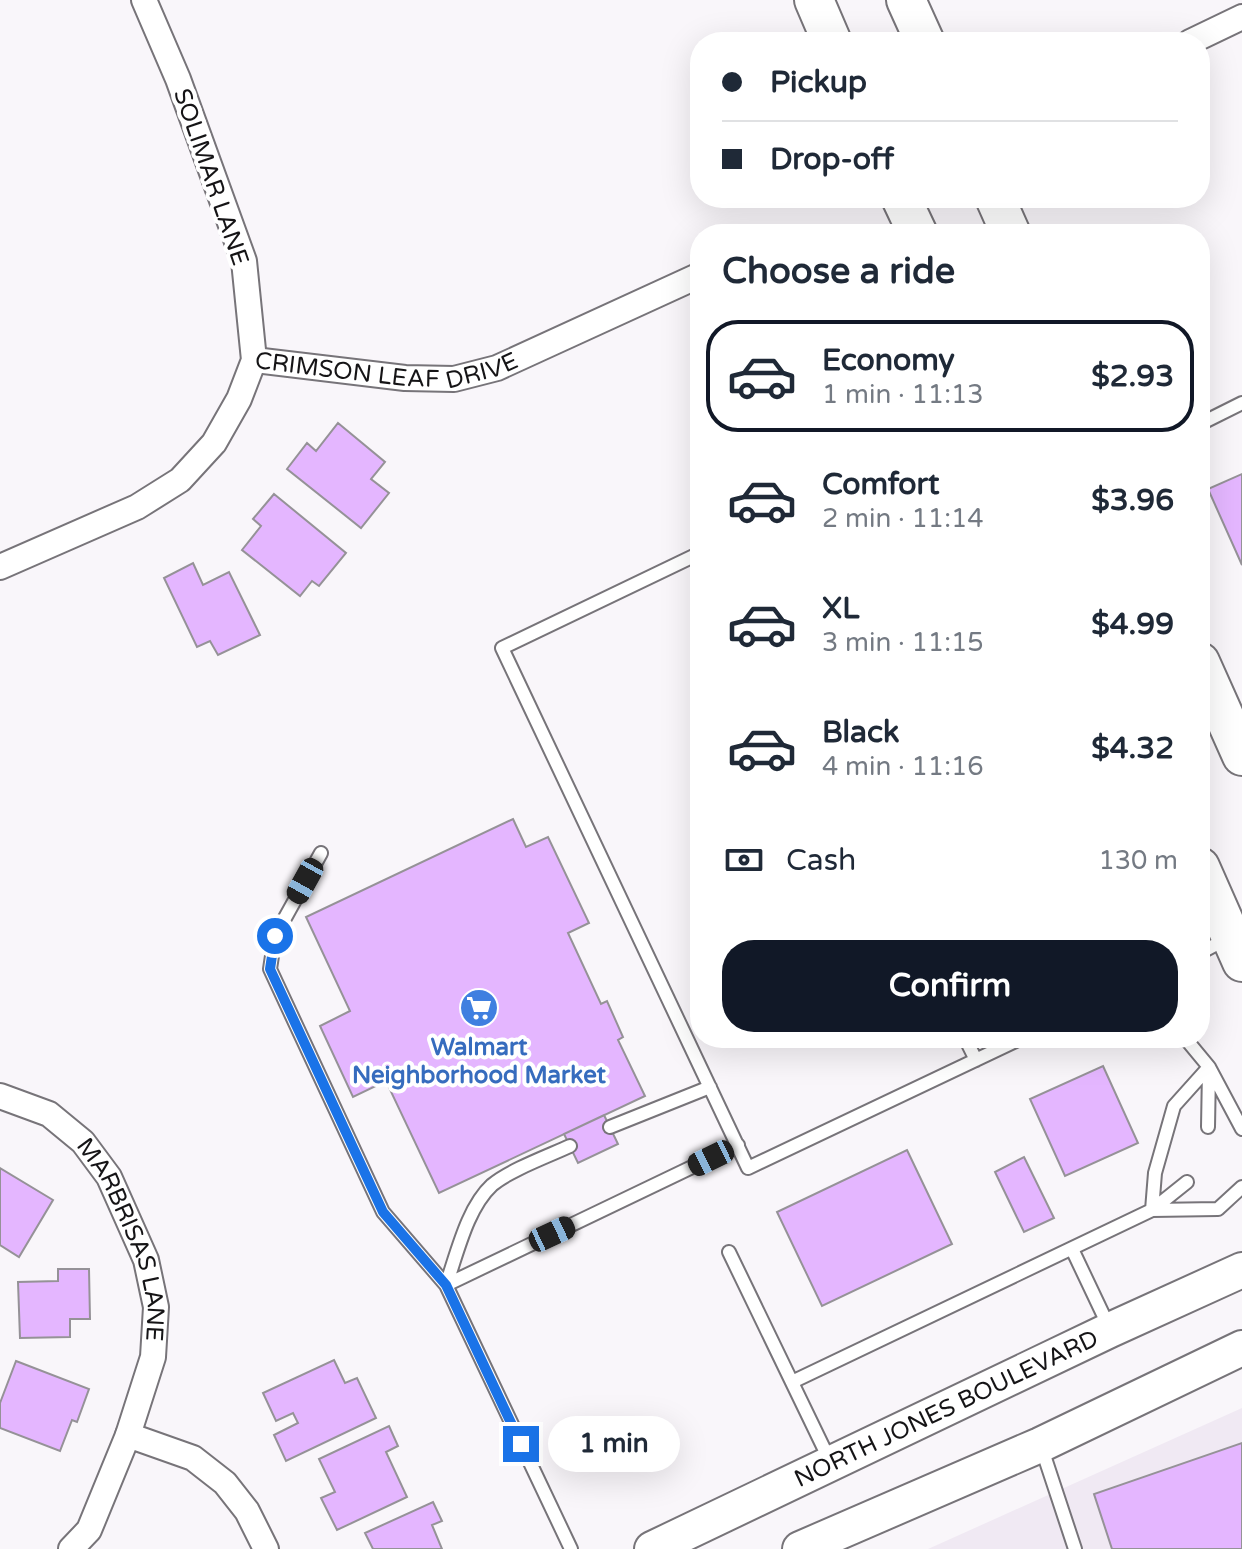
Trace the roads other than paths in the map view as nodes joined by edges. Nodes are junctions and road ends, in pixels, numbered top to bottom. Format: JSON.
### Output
{"nodes":[{"id":1,"x":144,"y":0,"type":"edge"},
{"id":2,"x":814,"y":0,"type":"edge"},
{"id":3,"x":906,"y":0,"type":"edge"},
{"id":4,"x":1242,"y":17,"type":"edge"},
{"id":5,"x":828,"y":32,"type":"edge"},
{"id":6,"x":920,"y":32,"type":"edge"},
{"id":7,"x":1210,"y":32,"type":"edge"},
{"id":8,"x":690,"y":280,"type":"edge"},
{"id":9,"x":254,"y":360,"type":"junction"},
{"id":10,"x":1242,"y":403,"type":"edge"},
{"id":11,"x":1210,"y":419,"type":"edge"},
{"id":12,"x":690,"y":558,"type":"edge"},
{"id":13,"x":0,"y":567,"type":"edge"},
{"id":14,"x":1210,"y":682,"type":"edge"},
{"id":15,"x":1240,"y":744,"type":"edge"},
{"id":16,"x":321,"y":853,"type":"dead end"},
{"id":17,"x":1210,"y":902,"type":"edge"},
{"id":18,"x":1224,"y":951,"type":"edge"},
{"id":19,"x":690,"y":1045,"type":"edge"},
{"id":20,"x":692,"y":1048,"type":"edge"},
{"id":21,"x":970,"y":1048,"type":"edge"},
{"id":22,"x":1001,"y":1048,"type":"edge"},
{"id":23,"x":1193,"y":1048,"type":"edge"},
{"id":24,"x":976,"y":1060,"type":"junction"},
{"id":25,"x":1209,"y":1067,"type":"junction"},
{"id":26,"x":710,"y":1087,"type":"junction"},
{"id":27,"x":0,"y":1096,"type":"edge"},
{"id":28,"x":610,"y":1127,"type":"dead end"},
{"id":29,"x":1208,"y":1127,"type":"dead end"},
{"id":30,"x":1242,"y":1129,"type":"edge"},
{"id":31,"x":738,"y":1145,"type":"junction"},
{"id":32,"x":570,"y":1146,"type":"dead end"},
{"id":33,"x":1187,"y":1182,"type":"dead end"},
{"id":34,"x":1242,"y":1187,"type":"edge"},
{"id":35,"x":1152,"y":1210,"type":"junction"},
{"id":36,"x":1072,"y":1249,"type":"junction"},
{"id":37,"x":729,"y":1252,"type":"dead end"},
{"id":38,"x":1242,"y":1270,"type":"edge"},
{"id":39,"x":446,"y":1285,"type":"junction"},
{"id":40,"x":1110,"y":1330,"type":"junction"},
{"id":41,"x":1242,"y":1348,"type":"edge"},
{"id":42,"x":792,"y":1382,"type":"junction"},
{"id":43,"x":128,"y":1435,"type":"junction"},
{"id":44,"x":1040,"y":1445,"type":"junction"},
{"id":45,"x":831,"y":1463,"type":"junction"},
{"id":46,"x":817,"y":1546,"type":"edge"},
{"id":47,"x":71,"y":1549,"type":"edge"},
{"id":48,"x":266,"y":1549,"type":"edge"},
{"id":49,"x":571,"y":1549,"type":"edge"},
{"id":50,"x":652,"y":1549,"type":"edge"},
{"id":51,"x":1075,"y":1549,"type":"edge"}],
"edges":[{"from":1,"to":9,"type":"street","name":"SOLIMAR LANE"},
{"from":2,"to":5,"type":"main road"},
{"from":3,"to":6,"type":"main road"},
{"from":4,"to":7,"type":"street"},
{"from":8,"to":9,"type":"street","name":"CRIMSON LEAF DRIVE"},
{"from":9,"to":13,"type":"street","name":"CRIMSON LEAF DRIVE"},
{"from":10,"to":11,"type":"lane"},
{"from":12,"to":19,"type":"lane"},
{"from":14,"to":15,"type":"main road"},
{"from":16,"to":39,"type":"lane"},
{"from":17,"to":18,"type":"main road"},
{"from":20,"to":26,"type":"lane"},
{"from":21,"to":24,"type":"lane"},
{"from":22,"to":24,"type":"lane"},
{"from":23,"to":25,"type":"lane"},
{"from":24,"to":31,"type":"lane"},
{"from":25,"to":29,"type":"lane"},
{"from":25,"to":30,"type":"lane"},
{"from":25,"to":35,"type":"lane"},
{"from":26,"to":28,"type":"lane"},
{"from":26,"to":31,"type":"lane"},
{"from":27,"to":43,"type":"street","name":"MARBRISAS LANE"},
{"from":31,"to":39,"type":"lane"},
{"from":32,"to":39,"type":"lane"},
{"from":33,"to":35,"type":"lane"},
{"from":34,"to":35,"type":"lane"},
{"from":35,"to":36,"type":"lane"},
{"from":36,"to":40,"type":"lane"},
{"from":36,"to":42,"type":"lane"},
{"from":37,"to":42,"type":"lane"},
{"from":38,"to":40,"type":"main road","name":"NORTH JONES BOULEVARD"},
{"from":39,"to":49,"type":"lane"},
{"from":40,"to":45,"type":"main road","name":"NORTH JONES BOULEVARD"},
{"from":41,"to":44,"type":"main road"},
{"from":42,"to":45,"type":"lane"},
{"from":43,"to":47,"type":"street","name":"MARBRISAS LANE"},
{"from":43,"to":48,"type":"street"},
{"from":44,"to":46,"type":"main road"},
{"from":44,"to":51,"type":"lane"},
{"from":45,"to":50,"type":"main road","name":"NORTH JONES BOULEVARD"}]}
